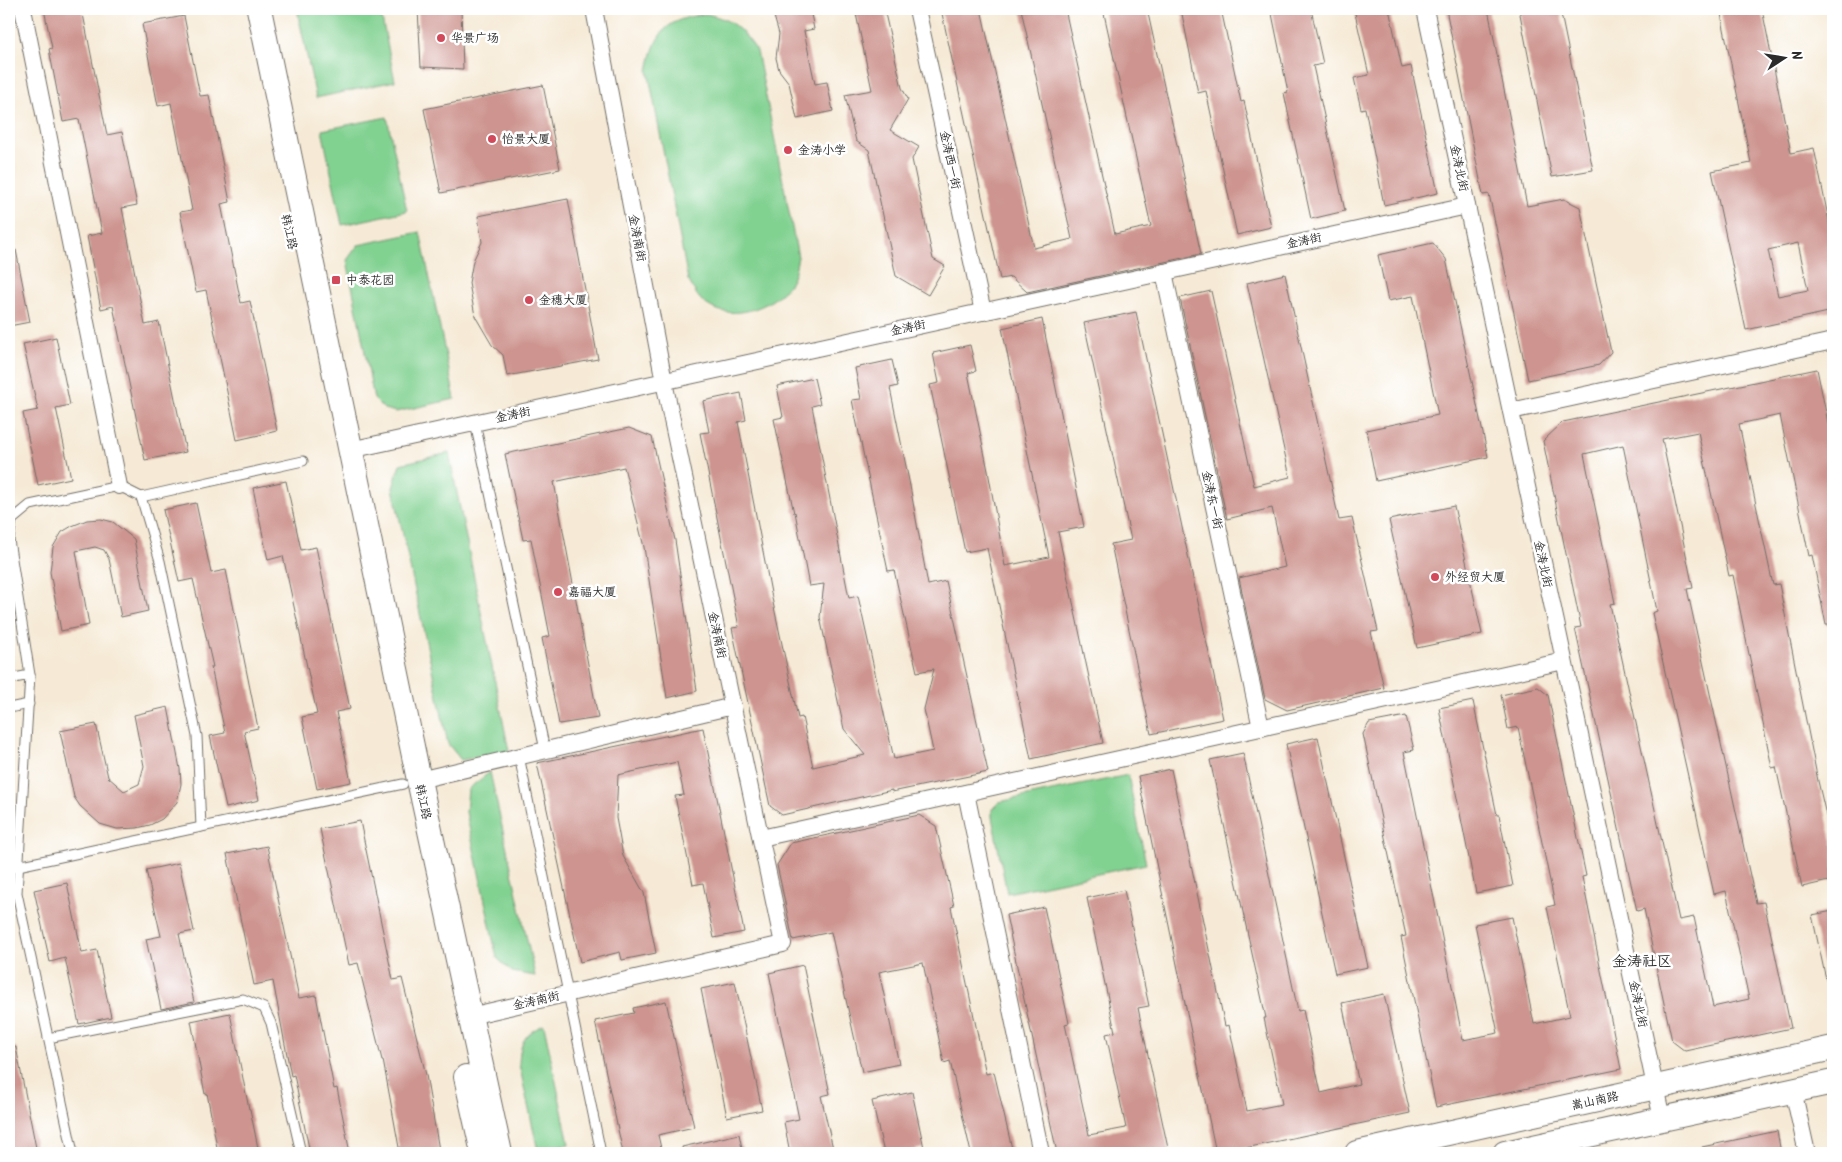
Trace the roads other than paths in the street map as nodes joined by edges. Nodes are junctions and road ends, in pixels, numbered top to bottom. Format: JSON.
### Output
{"nodes":[{"id":1,"x":23,"y":9,"type":"edge"},
{"id":2,"x":243,"y":9,"type":"edge"},
{"id":3,"x":259,"y":9,"type":"edge"},
{"id":4,"x":594,"y":9,"type":"edge"},
{"id":5,"x":917,"y":9,"type":"edge"},
{"id":6,"x":1425,"y":9,"type":"edge"},
{"id":7,"x":1467,"y":206,"type":"junction"},
{"id":8,"x":1164,"y":272,"type":"junction"},
{"id":9,"x":983,"y":312,"type":"junction"},
{"id":10,"x":1833,"y":341,"type":"edge"},
{"id":11,"x":664,"y":382,"type":"junction"},
{"id":12,"x":1511,"y":411,"type":"junction"},
{"id":13,"x":475,"y":423,"type":"junction"},
{"id":14,"x":342,"y":452,"type":"junction"},
{"id":15,"x":303,"y":461,"type":"dead end"},
{"id":16,"x":119,"y":486,"type":"junction"},
{"id":17,"x":140,"y":497,"type":"junction"},
{"id":18,"x":1564,"y":662,"type":"junction"},
{"id":19,"x":30,"y":675,"type":"junction"},
{"id":20,"x":9,"y":679,"type":"edge"},
{"id":21,"x":29,"y":704,"type":"junction"},
{"id":22,"x":733,"y":706,"type":"junction"},
{"id":23,"x":9,"y":708,"type":"edge"},
{"id":24,"x":1261,"y":728,"type":"junction"},
{"id":25,"x":545,"y":750,"type":"junction"},
{"id":26,"x":519,"y":756,"type":"junction"},
{"id":27,"x":411,"y":782,"type":"junction"},
{"id":28,"x":966,"y":793,"type":"junction"},
{"id":29,"x":201,"y":827,"type":"junction"},
{"id":30,"x":761,"y":838,"type":"junction"},
{"id":31,"x":18,"y":866,"type":"junction"},
{"id":32,"x":568,"y":994,"type":"junction"},
{"id":33,"x":470,"y":1016,"type":"junction"},
{"id":34,"x":48,"y":1038,"type":"junction"},
{"id":35,"x":1833,"y":1048,"type":"edge"},
{"id":36,"x":1833,"y":1082,"type":"edge"},
{"id":37,"x":1656,"y":1087,"type":"junction"},
{"id":38,"x":1793,"y":1090,"type":"junction"},
{"id":39,"x":1662,"y":1119,"type":"junction"},
{"id":40,"x":73,"y":1153,"type":"edge"},
{"id":41,"x":301,"y":1153,"type":"edge"},
{"id":42,"x":483,"y":1153,"type":"edge"},
{"id":43,"x":500,"y":1153,"type":"edge"},
{"id":44,"x":601,"y":1153,"type":"edge"},
{"id":45,"x":1041,"y":1153,"type":"edge"},
{"id":46,"x":1357,"y":1153,"type":"edge"},
{"id":47,"x":1505,"y":1153,"type":"edge"},
{"id":48,"x":1807,"y":1153,"type":"edge"}],
"edges":[{"from":1,"to":16,"type":"street"},
{"from":2,"to":14,"type":"street","name":"韩江路"},
{"from":3,"to":14,"type":"street","name":"韩江路"},
{"from":4,"to":11,"type":"street","name":"金涛南街"},
{"from":5,"to":9,"type":"street","name":"金涛西一街"},
{"from":6,"to":7,"type":"street","name":"金涛北街"},
{"from":7,"to":8,"type":"street","name":"金涛街"},
{"from":7,"to":12,"type":"street","name":"金涛北街"},
{"from":8,"to":9,"type":"street","name":"金涛街"},
{"from":8,"to":24,"type":"street","name":"金涛东一街"},
{"from":9,"to":11,"type":"street","name":"金涛街"},
{"from":10,"to":12,"type":"street"},
{"from":11,"to":13,"type":"street","name":"金涛街"},
{"from":11,"to":22,"type":"street","name":"金涛南街"},
{"from":12,"to":18,"type":"street","name":"金涛北街"},
{"from":13,"to":14,"type":"street","name":"金涛街"},
{"from":13,"to":25,"type":"lane"},
{"from":14,"to":27,"type":"street","name":"韩江路"},
{"from":15,"to":17,"type":"lane"},
{"from":16,"to":17,"type":"lane"},
{"from":16,"to":19,"type":"lane"},
{"from":17,"to":29,"type":"lane"},
{"from":18,"to":24,"type":"street"},
{"from":18,"to":37,"type":"street","name":"金涛北街"},
{"from":19,"to":20,"type":"lane"},
{"from":19,"to":21,"type":"lane"},
{"from":21,"to":23,"type":"lane"},
{"from":21,"to":31,"type":"lane"},
{"from":22,"to":25,"type":"street"},
{"from":22,"to":30,"type":"street","name":"金涛南街"},
{"from":24,"to":28,"type":"street"},
{"from":25,"to":26,"type":"street"},
{"from":26,"to":27,"type":"street"},
{"from":26,"to":32,"type":"lane"},
{"from":27,"to":29,"type":"lane"},
{"from":27,"to":33,"type":"street","name":"韩江路"},
{"from":27,"to":42,"type":"street","name":"韩江路"},
{"from":28,"to":30,"type":"street"},
{"from":28,"to":45,"type":"street"},
{"from":29,"to":31,"type":"lane"},
{"from":30,"to":32,"type":"street","name":"金涛南街"},
{"from":31,"to":34,"type":"lane"},
{"from":32,"to":33,"type":"street","name":"金涛南街"},
{"from":32,"to":44,"type":"lane"},
{"from":33,"to":43,"type":"street","name":"韩江路"},
{"from":34,"to":40,"type":"lane"},
{"from":34,"to":41,"type":"lane"},
{"from":35,"to":37,"type":"street","name":"嵩山南路"},
{"from":36,"to":38,"type":"street"},
{"from":37,"to":39,"type":"street","name":"金涛北街"},
{"from":37,"to":46,"type":"street","name":"嵩山南路"},
{"from":38,"to":39,"type":"street"},
{"from":38,"to":48,"type":"street"},
{"from":39,"to":47,"type":"street"}]}
